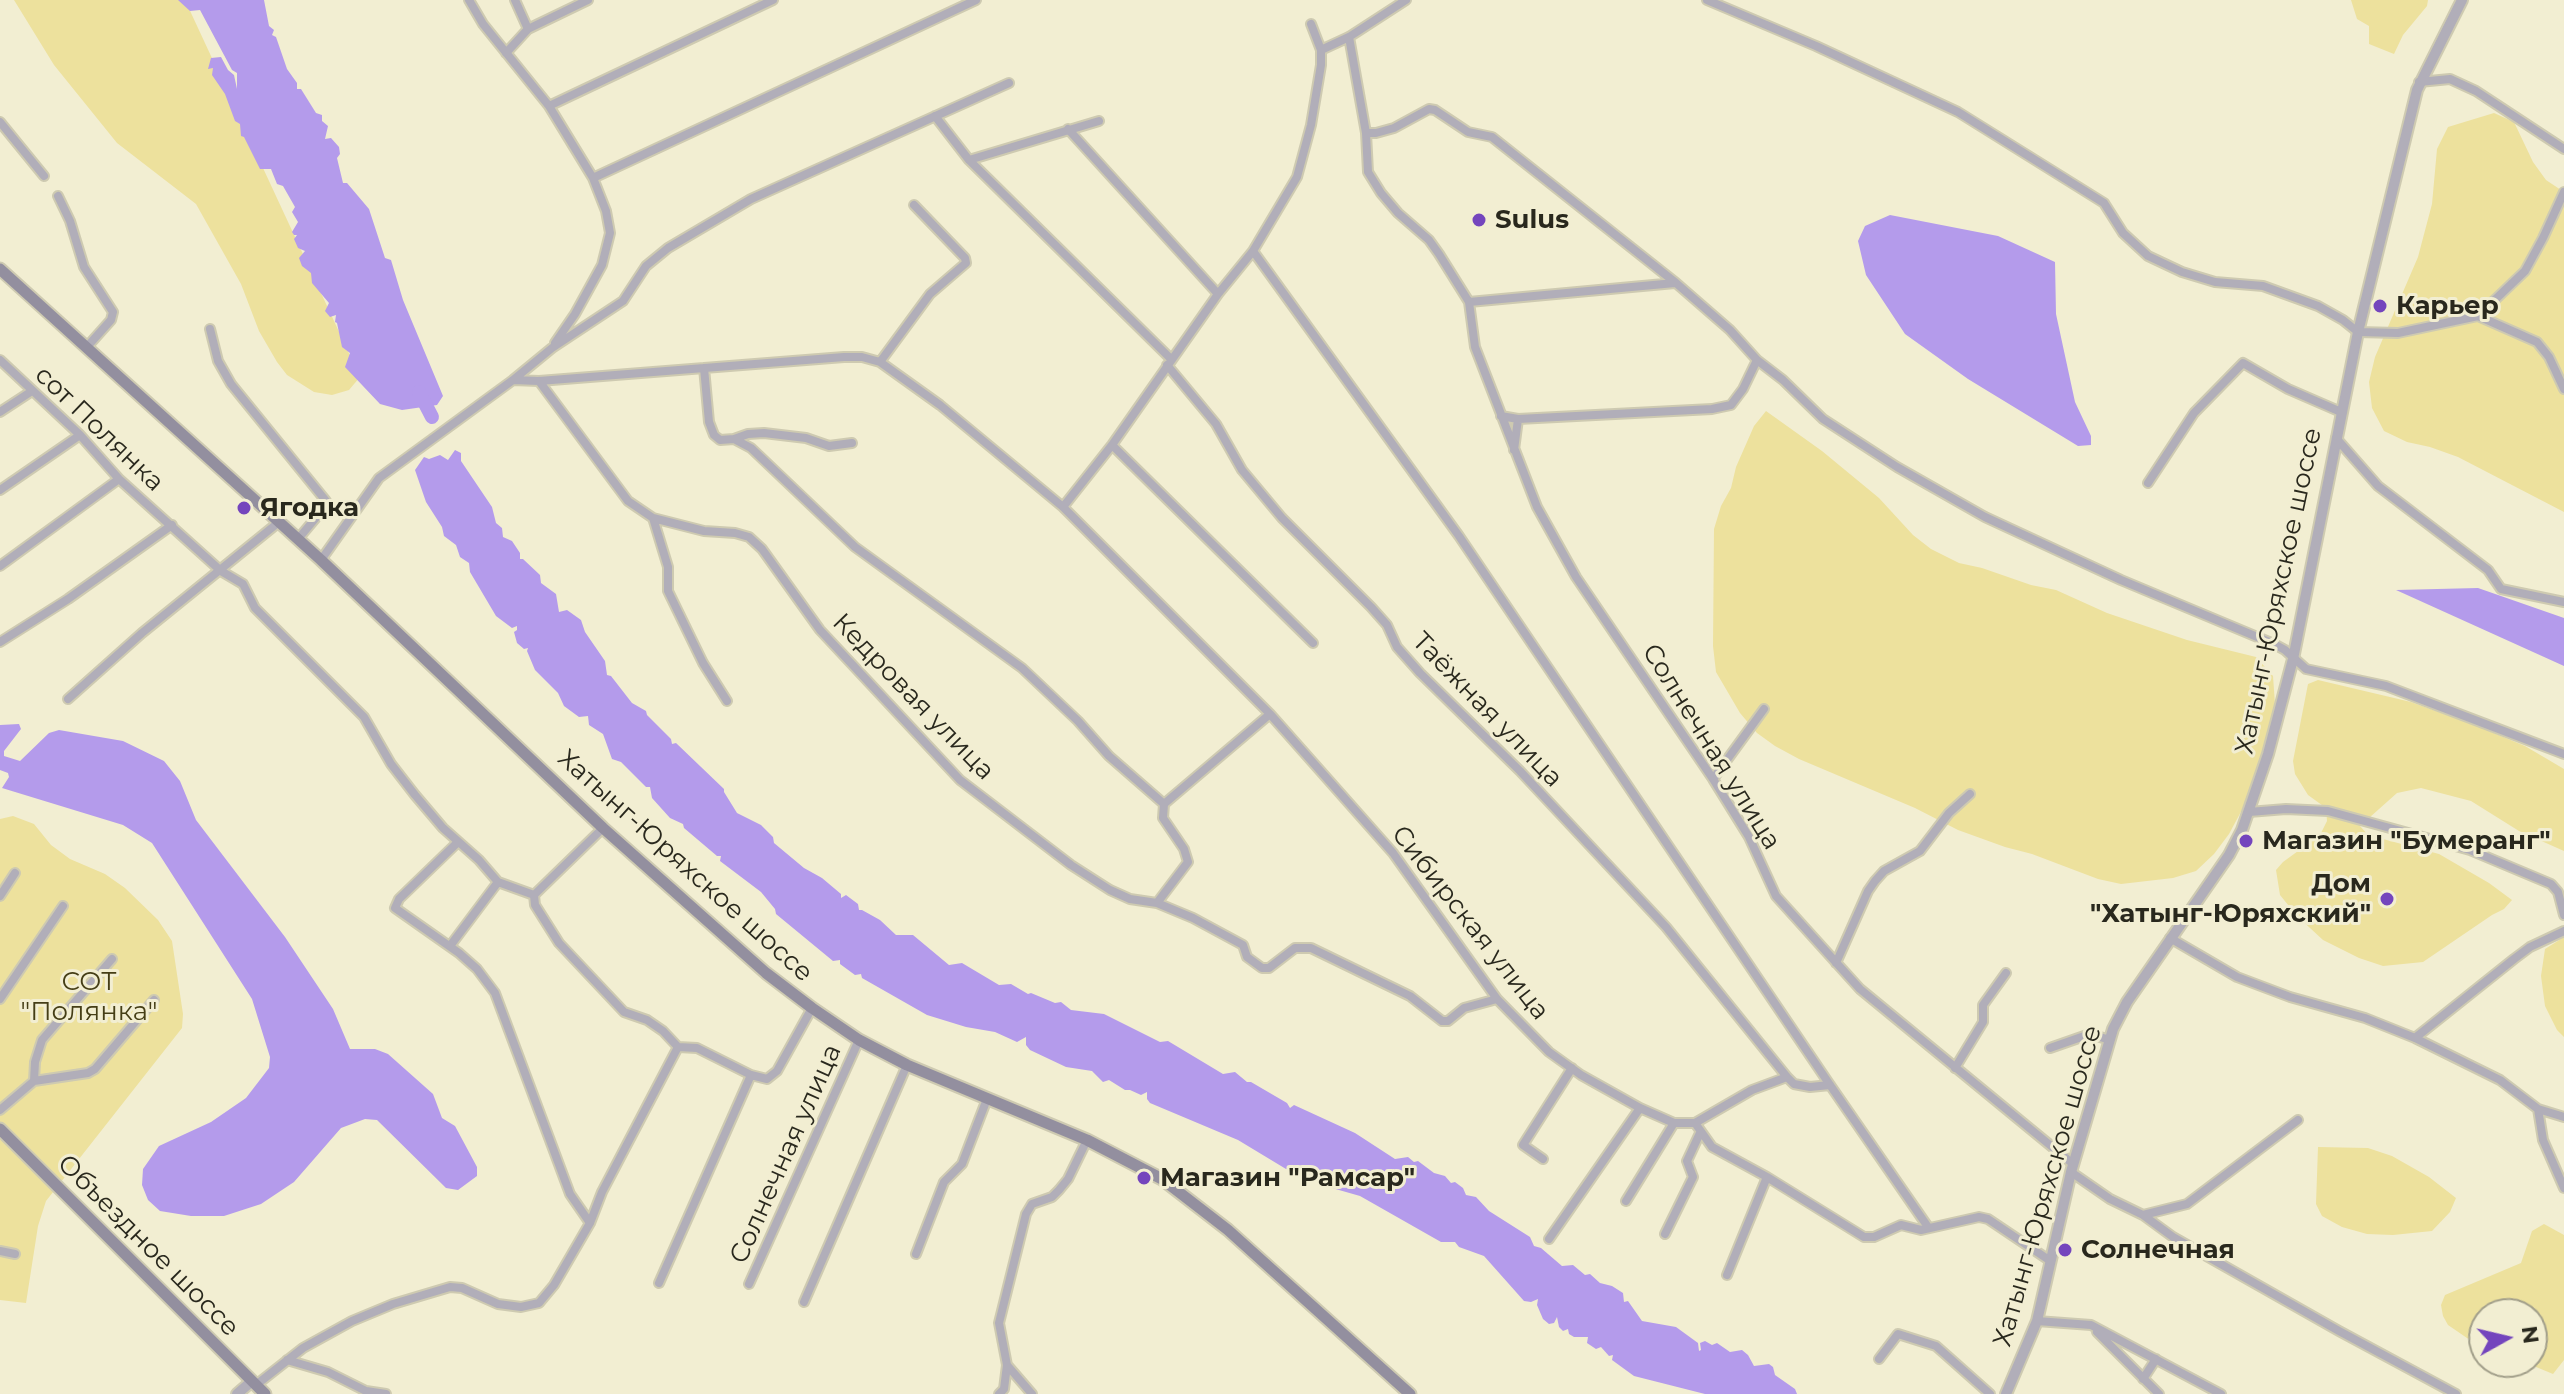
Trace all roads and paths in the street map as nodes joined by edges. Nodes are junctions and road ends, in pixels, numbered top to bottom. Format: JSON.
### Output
{"nodes":[{"id":1,"x":469,"y":0,"type":"edge"},
{"id":2,"x":515,"y":0,"type":"edge"},
{"id":3,"x":588,"y":0,"type":"edge"},
{"id":4,"x":773,"y":0,"type":"edge"},
{"id":5,"x":976,"y":0,"type":"edge"},
{"id":6,"x":1406,"y":0,"type":"edge"},
{"id":7,"x":1707,"y":0,"type":"edge"},
{"id":8,"x":2462,"y":0,"type":"edge"},
{"id":9,"x":1311,"y":24,"type":"dead end"},
{"id":10,"x":528,"y":29,"type":"junction"},
{"id":11,"x":1349,"y":37,"type":"junction"},
{"id":12,"x":1321,"y":50,"type":"junction"},
{"id":13,"x":506,"y":53,"type":"junction"},
{"id":14,"x":2419,"y":82,"type":"junction"},
{"id":15,"x":1009,"y":83,"type":"dead end"},
{"id":16,"x":549,"y":106,"type":"junction"},
{"id":17,"x":935,"y":116,"type":"junction"},
{"id":18,"x":1099,"y":121,"type":"dead end"},
{"id":19,"x":0,"y":122,"type":"edge"},
{"id":20,"x":1068,"y":129,"type":"junction"},
{"id":21,"x":1366,"y":133,"type":"junction"},
{"id":22,"x":2564,"y":149,"type":"edge"},
{"id":23,"x":969,"y":160,"type":"junction"},
{"id":24,"x":44,"y":176,"type":"dead end"},
{"id":25,"x":593,"y":178,"type":"junction"},
{"id":26,"x":2564,"y":192,"type":"edge"},
{"id":27,"x":58,"y":196,"type":"dead end"},
{"id":28,"x":914,"y":205,"type":"dead end"},
{"id":29,"x":1253,"y":251,"type":"junction"},
{"id":30,"x":0,"y":269,"type":"edge"},
{"id":31,"x":1676,"y":283,"type":"junction"},
{"id":32,"x":1218,"y":294,"type":"junction"},
{"id":33,"x":1469,"y":302,"type":"junction"},
{"id":34,"x":2478,"y":316,"type":"junction"},
{"id":35,"x":210,"y":329,"type":"dead end"},
{"id":36,"x":2358,"y":332,"type":"junction"},
{"id":37,"x":86,"y":348,"type":"junction"},
{"id":38,"x":552,"y":348,"type":"junction"},
{"id":39,"x":0,"y":360,"type":"edge"},
{"id":40,"x":1757,"y":360,"type":"junction"},
{"id":41,"x":880,"y":362,"type":"junction"},
{"id":42,"x":1169,"y":362,"type":"junction"},
{"id":43,"x":704,"y":368,"type":"junction"},
{"id":44,"x":513,"y":380,"type":"junction"},
{"id":45,"x":539,"y":381,"type":"junction"},
{"id":46,"x":2564,"y":389,"type":"edge"},
{"id":47,"x":32,"y":391,"type":"junction"},
{"id":48,"x":0,"y":412,"type":"edge"},
{"id":49,"x":2341,"y":412,"type":"junction"},
{"id":50,"x":1501,"y":416,"type":"junction"},
{"id":51,"x":1518,"y":419,"type":"junction"},
{"id":52,"x":80,"y":435,"type":"junction"},
{"id":53,"x":2336,"y":438,"type":"junction"},
{"id":54,"x":734,"y":439,"type":"junction"},
{"id":55,"x":852,"y":443,"type":"dead end"},
{"id":56,"x":1112,"y":445,"type":"junction"},
{"id":57,"x":1514,"y":451,"type":"junction"},
{"id":58,"x":119,"y":479,"type":"junction"},
{"id":59,"x":2148,"y":483,"type":"dead end"},
{"id":60,"x":0,"y":490,"type":"edge"},
{"id":61,"x":1063,"y":507,"type":"junction"},
{"id":62,"x":653,"y":518,"type":"junction"},
{"id":63,"x":279,"y":522,"type":"junction"},
{"id":64,"x":172,"y":525,"type":"junction"},
{"id":65,"x":298,"y":539,"type":"junction"},
{"id":66,"x":321,"y":560,"type":"junction"},
{"id":67,"x":0,"y":566,"type":"edge"},
{"id":68,"x":221,"y":571,"type":"junction"},
{"id":69,"x":2564,"y":602,"type":"edge"},
{"id":70,"x":0,"y":642,"type":"edge"},
{"id":71,"x":1313,"y":643,"type":"dead end"},
{"id":72,"x":2293,"y":659,"type":"junction"},
{"id":73,"x":68,"y":699,"type":"dead end"},
{"id":74,"x":727,"y":701,"type":"dead end"},
{"id":75,"x":1764,"y":709,"type":"dead end"},
{"id":76,"x":1270,"y":714,"type":"junction"},
{"id":77,"x":2564,"y":754,"type":"edge"},
{"id":78,"x":1713,"y":779,"type":"junction"},
{"id":79,"x":1970,"y":794,"type":"dead end"},
{"id":80,"x":1164,"y":804,"type":"junction"},
{"id":81,"x":2249,"y":812,"type":"junction"},
{"id":82,"x":603,"y":828,"type":"junction"},
{"id":83,"x":458,"y":842,"type":"junction"},
{"id":84,"x":15,"y":873,"type":"dead end"},
{"id":85,"x":498,"y":882,"type":"junction"},
{"id":86,"x":534,"y":895,"type":"junction"},
{"id":87,"x":0,"y":896,"type":"edge"},
{"id":88,"x":1157,"y":903,"type":"junction"},
{"id":89,"x":63,"y":906,"type":"dead end"},
{"id":90,"x":2564,"y":915,"type":"edge"},
{"id":91,"x":2564,"y":931,"type":"edge"},
{"id":92,"x":2170,"y":938,"type":"junction"},
{"id":93,"x":450,"y":946,"type":"junction"},
{"id":94,"x":112,"y":959,"type":"dead end"},
{"id":95,"x":1836,"y":963,"type":"junction"},
{"id":96,"x":2006,"y":973,"type":"dead end"},
{"id":97,"x":0,"y":999,"type":"edge"},
{"id":98,"x":1497,"y":999,"type":"junction"},
{"id":99,"x":154,"y":1000,"type":"dead end"},
{"id":100,"x":812,"y":1008,"type":"junction"},
{"id":101,"x":2415,"y":1038,"type":"junction"},
{"id":102,"x":859,"y":1040,"type":"junction"},
{"id":103,"x":2110,"y":1040,"type":"junction"},
{"id":104,"x":678,"y":1047,"type":"junction"},
{"id":105,"x":2050,"y":1048,"type":"dead end"},
{"id":106,"x":907,"y":1065,"type":"junction"},
{"id":107,"x":1572,"y":1068,"type":"junction"},
{"id":108,"x":1955,"y":1068,"type":"junction"},
{"id":109,"x":751,"y":1075,"type":"junction"},
{"id":110,"x":1787,"y":1077,"type":"junction"},
{"id":111,"x":34,"y":1081,"type":"junction"},
{"id":112,"x":1830,"y":1085,"type":"junction"},
{"id":113,"x":987,"y":1099,"type":"junction"},
{"id":114,"x":1640,"y":1108,"type":"junction"},
{"id":115,"x":2538,"y":1109,"type":"junction"},
{"id":116,"x":0,"y":1110,"type":"edge"},
{"id":117,"x":2564,"y":1117,"type":"edge"},
{"id":118,"x":2298,"y":1120,"type":"dead end"},
{"id":119,"x":1674,"y":1123,"type":"junction"},
{"id":120,"x":1695,"y":1123,"type":"junction"},
{"id":121,"x":0,"y":1129,"type":"edge"},
{"id":122,"x":1700,"y":1133,"type":"junction"},
{"id":123,"x":1087,"y":1140,"type":"junction"},
{"id":124,"x":1543,"y":1159,"type":"dead end"},
{"id":125,"x":2072,"y":1168,"type":"junction"},
{"id":126,"x":1767,"y":1177,"type":"junction"},
{"id":127,"x":2564,"y":1188,"type":"edge"},
{"id":128,"x":1626,"y":1201,"type":"dead end"},
{"id":129,"x":2143,"y":1215,"type":"junction"},
{"id":130,"x":590,"y":1223,"type":"junction"},
{"id":131,"x":1928,"y":1227,"type":"junction"},
{"id":132,"x":1665,"y":1234,"type":"dead end"},
{"id":133,"x":1549,"y":1239,"type":"dead end"},
{"id":134,"x":0,"y":1251,"type":"edge"},
{"id":135,"x":15,"y":1254,"type":"dead end"},
{"id":136,"x":916,"y":1254,"type":"dead end"},
{"id":137,"x":2049,"y":1260,"type":"junction"},
{"id":138,"x":1727,"y":1275,"type":"dead end"},
{"id":139,"x":659,"y":1283,"type":"dead end"},
{"id":140,"x":749,"y":1284,"type":"dead end"},
{"id":141,"x":804,"y":1302,"type":"dead end"},
{"id":142,"x":2037,"y":1321,"type":"junction"},
{"id":143,"x":2091,"y":1325,"type":"junction"},
{"id":144,"x":1879,"y":1359,"type":"dead end"},
{"id":145,"x":2156,"y":1359,"type":"junction"},
{"id":146,"x":287,"y":1360,"type":"junction"},
{"id":147,"x":1007,"y":1365,"type":"junction"},
{"id":148,"x":2143,"y":1379,"type":"junction"},
{"id":149,"x":258,"y":1387,"type":"edge"},
{"id":150,"x":237,"y":1394,"type":"edge"},
{"id":151,"x":386,"y":1394,"type":"edge"},
{"id":152,"x":999,"y":1394,"type":"edge"},
{"id":153,"x":1032,"y":1394,"type":"edge"},
{"id":154,"x":1410,"y":1394,"type":"edge"},
{"id":155,"x":1990,"y":1394,"type":"edge"},
{"id":156,"x":2006,"y":1394,"type":"edge"},
{"id":157,"x":2159,"y":1394,"type":"edge"},
{"id":158,"x":2221,"y":1394,"type":"edge"},
{"id":159,"x":2456,"y":1394,"type":"edge"}],
"edges":[{"from":1,"to":13,"type":"street"},
{"from":2,"to":10,"type":"street"},
{"from":3,"to":10,"type":"street"},
{"from":4,"to":16,"type":"street"},
{"from":5,"to":25,"type":"street"},
{"from":6,"to":11,"type":"street"},
{"from":7,"to":36,"type":"street"},
{"from":8,"to":14,"type":"street","name":"Хатынг-Юряхское шоссе"},
{"from":9,"to":12,"type":"street"},
{"from":10,"to":13,"type":"street"},
{"from":11,"to":12,"type":"street"},
{"from":11,"to":21,"type":"street"},
{"from":12,"to":29,"type":"street"},
{"from":13,"to":16,"type":"street"},
{"from":14,"to":22,"type":"street"},
{"from":14,"to":36,"type":"street","name":"Хатынг-Юряхское шоссе"},
{"from":15,"to":17,"type":"street"},
{"from":16,"to":25,"type":"street"},
{"from":17,"to":23,"type":"street","name":"Таёжная улица"},
{"from":17,"to":38,"type":"street"},
{"from":18,"to":20,"type":"street"},
{"from":19,"to":24,"type":"street"},
{"from":20,"to":23,"type":"street"},
{"from":20,"to":32,"type":"street"},
{"from":21,"to":31,"type":"street"},
{"from":21,"to":33,"type":"street"},
{"from":23,"to":42,"type":"street","name":"Таёжная улица"},
{"from":25,"to":38,"type":"street"},
{"from":26,"to":34,"type":"street"},
{"from":27,"to":37,"type":"street"},
{"from":28,"to":41,"type":"street"},
{"from":29,"to":32,"type":"street"},
{"from":29,"to":112,"type":"street"},
{"from":30,"to":37,"type":"main road","name":"Хатынг-Юряхское шоссе"},
{"from":31,"to":33,"type":"street"},
{"from":31,"to":40,"type":"street"},
{"from":32,"to":42,"type":"street"},
{"from":33,"to":50,"type":"street","name":"Солнечная улица"},
{"from":34,"to":36,"type":"street"},
{"from":34,"to":46,"type":"street"},
{"from":35,"to":65,"type":"street"},
{"from":36,"to":49,"type":"street","name":"Хатынг-Юряхское шоссе"},
{"from":37,"to":63,"type":"main road","name":"Хатынг-Юряхское шоссе"},
{"from":38,"to":44,"type":"street"},
{"from":39,"to":47,"type":"street","name":"сот Полянка"},
{"from":40,"to":51,"type":"street"},
{"from":40,"to":72,"type":"street"},
{"from":41,"to":43,"type":"street"},
{"from":41,"to":61,"type":"street","name":"Сибирская улица"},
{"from":42,"to":56,"type":"street"},
{"from":42,"to":110,"type":"street","name":"Таёжная улица"},
{"from":43,"to":45,"type":"street"},
{"from":43,"to":54,"type":"street"},
{"from":44,"to":45,"type":"street"},
{"from":44,"to":66,"type":"street"},
{"from":45,"to":62,"type":"street"},
{"from":47,"to":48,"type":"street"},
{"from":47,"to":52,"type":"street","name":"сот Полянка"},
{"from":49,"to":53,"type":"street","name":"Хатынг-Юряхское шоссе"},
{"from":49,"to":59,"type":"street"},
{"from":50,"to":51,"type":"street"},
{"from":50,"to":57,"type":"street","name":"Солнечная улица"},
{"from":51,"to":57,"type":"street"},
{"from":52,"to":58,"type":"street","name":"сот Полянка"},
{"from":52,"to":60,"type":"street"},
{"from":53,"to":69,"type":"street"},
{"from":53,"to":72,"type":"street","name":"Хатынг-Юряхское шоссе"},
{"from":54,"to":55,"type":"street"},
{"from":54,"to":80,"type":"street"},
{"from":56,"to":61,"type":"street"},
{"from":56,"to":71,"type":"street"},
{"from":57,"to":78,"type":"street","name":"Солнечная улица"},
{"from":58,"to":64,"type":"street","name":"сот Полянка"},
{"from":58,"to":67,"type":"street"},
{"from":61,"to":76,"type":"street","name":"Сибирская улица"},
{"from":62,"to":74,"type":"street"},
{"from":62,"to":88,"type":"street","name":"Кедровая улица"},
{"from":63,"to":65,"type":"main road","name":"Хатынг-Юряхское шоссе"},
{"from":63,"to":68,"type":"street"},
{"from":64,"to":68,"type":"street","name":"сот Полянка"},
{"from":64,"to":70,"type":"street","name":"сот Полянка"},
{"from":65,"to":66,"type":"main road","name":"Хатынг-Юряхское шоссе"},
{"from":66,"to":82,"type":"main road","name":"Хатынг-Юряхское шоссе"},
{"from":68,"to":73,"type":"street"},
{"from":68,"to":83,"type":"street","name":"сот Полянка"},
{"from":72,"to":77,"type":"street"},
{"from":72,"to":81,"type":"street","name":"Хатынг-Юряхское шоссе"},
{"from":75,"to":78,"type":"street"},
{"from":76,"to":80,"type":"street"},
{"from":76,"to":98,"type":"street","name":"Сибирская улица"},
{"from":78,"to":95,"type":"street","name":"Солнечная улица"},
{"from":79,"to":95,"type":"street"},
{"from":80,"to":88,"type":"street"},
{"from":81,"to":90,"type":"street"},
{"from":81,"to":92,"type":"street","name":"Хатынг-Юряхское шоссе"},
{"from":82,"to":86,"type":"street"},
{"from":82,"to":100,"type":"main road","name":"Хатынг-Юряхское шоссе"},
{"from":83,"to":85,"type":"street","name":"сот Полянка"},
{"from":83,"to":93,"type":"street"},
{"from":84,"to":87,"type":"street"},
{"from":85,"to":86,"type":"street"},
{"from":85,"to":93,"type":"street"},
{"from":86,"to":104,"type":"street"},
{"from":88,"to":98,"type":"street","name":"Кедровая улица"},
{"from":89,"to":97,"type":"street"},
{"from":91,"to":101,"type":"street"},
{"from":92,"to":101,"type":"street"},
{"from":92,"to":103,"type":"street","name":"Хатынг-Юряхское шоссе"},
{"from":93,"to":130,"type":"street"},
{"from":94,"to":111,"type":"street"},
{"from":95,"to":108,"type":"street","name":"Солнечная улица"},
{"from":96,"to":108,"type":"street"},
{"from":98,"to":107,"type":"street","name":"Сибирская улица"},
{"from":99,"to":111,"type":"street"},
{"from":100,"to":102,"type":"main road","name":"Хатынг-Юряхское шоссе"},
{"from":100,"to":109,"type":"street"},
{"from":101,"to":115,"type":"street"},
{"from":102,"to":106,"type":"main road","name":"Хатынг-Юряхское шоссе"},
{"from":102,"to":140,"type":"street","name":"Солнечная улица"},
{"from":103,"to":105,"type":"street"},
{"from":103,"to":125,"type":"street","name":"Хатынг-Юряхское шоссе"},
{"from":104,"to":109,"type":"street"},
{"from":104,"to":130,"type":"street"},
{"from":106,"to":113,"type":"main road","name":"Хатынг-Юряхское шоссе"},
{"from":106,"to":141,"type":"street"},
{"from":107,"to":114,"type":"street","name":"Сибирская улица"},
{"from":107,"to":124,"type":"street"},
{"from":108,"to":125,"type":"street","name":"Солнечная улица"},
{"from":109,"to":139,"type":"street"},
{"from":110,"to":112,"type":"street"},
{"from":110,"to":120,"type":"street"},
{"from":111,"to":116,"type":"street"},
{"from":112,"to":131,"type":"street"},
{"from":113,"to":123,"type":"main road","name":"Хатынг-Юряхское шоссе"},
{"from":113,"to":136,"type":"street"},
{"from":114,"to":119,"type":"street","name":"Сибирская улица"},
{"from":114,"to":133,"type":"street"},
{"from":115,"to":117,"type":"street"},
{"from":115,"to":127,"type":"street"},
{"from":118,"to":129,"type":"street"},
{"from":119,"to":120,"type":"street","name":"Сибирская улица"},
{"from":119,"to":128,"type":"street"},
{"from":120,"to":122,"type":"street"},
{"from":121,"to":149,"type":"main road","name":"Объездное шоссе"},
{"from":122,"to":126,"type":"street"},
{"from":122,"to":132,"type":"street"},
{"from":123,"to":147,"type":"street"},
{"from":123,"to":154,"type":"main road","name":"Хатынг-Юряхское шоссе"},
{"from":125,"to":129,"type":"street","name":"Солнечная улица"},
{"from":125,"to":137,"type":"street","name":"Хатынг-Юряхское шоссе"},
{"from":126,"to":131,"type":"street"},
{"from":126,"to":138,"type":"street"},
{"from":129,"to":159,"type":"street","name":"Солнечная улица"},
{"from":130,"to":146,"type":"street"},
{"from":131,"to":137,"type":"street"},
{"from":134,"to":135,"type":"street"},
{"from":137,"to":142,"type":"street","name":"Хатынг-Юряхское шоссе"},
{"from":142,"to":143,"type":"street"},
{"from":142,"to":156,"type":"street","name":"Хатынг-Юряхское шоссе"},
{"from":143,"to":145,"type":"street"},
{"from":143,"to":148,"type":"street"},
{"from":144,"to":155,"type":"street"},
{"from":145,"to":148,"type":"street"},
{"from":145,"to":158,"type":"street"},
{"from":146,"to":149,"type":"street"},
{"from":146,"to":151,"type":"street"},
{"from":147,"to":152,"type":"street"},
{"from":147,"to":153,"type":"street"},
{"from":148,"to":157,"type":"street"},
{"from":149,"to":150,"type":"street"}]}
